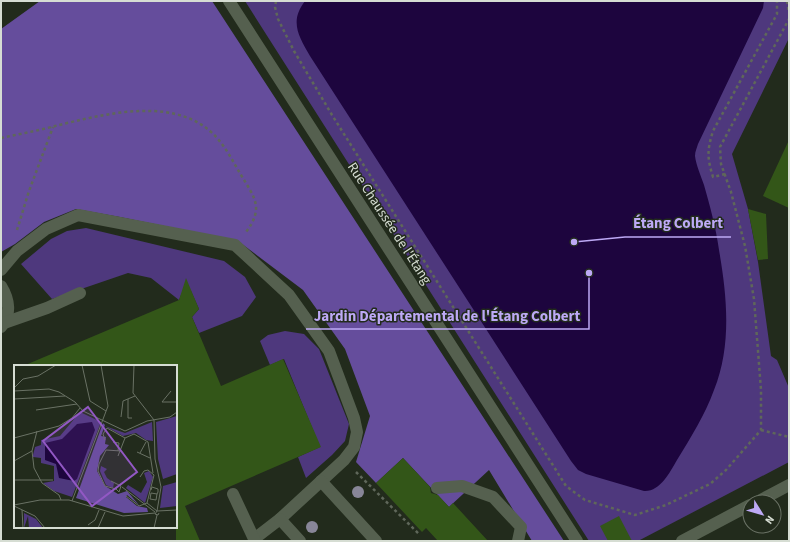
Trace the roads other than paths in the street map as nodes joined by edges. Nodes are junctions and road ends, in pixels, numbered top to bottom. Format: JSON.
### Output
{"nodes":[{"id":1,"x":229,"y":1,"type":"edge"},
{"id":2,"x":1,"y":270,"type":"edge"},
{"id":3,"x":1,"y":286,"type":"edge"},
{"id":4,"x":80,"y":293,"type":"dead end"},
{"id":5,"x":3,"y":325,"type":"edge"},
{"id":6,"x":321,"y":482,"type":"junction"},
{"id":7,"x":789,"y":485,"type":"edge"},
{"id":8,"x":437,"y":488,"type":"dead end"},
{"id":9,"x":234,"y":494,"type":"dead end"},
{"id":10,"x":772,"y":494,"type":"edge"},
{"id":11,"x":742,"y":509,"type":"edge"},
{"id":12,"x":280,"y":519,"type":"junction"},
{"id":13,"x":255,"y":540,"type":"edge"},
{"id":14,"x":374,"y":540,"type":"edge"},
{"id":15,"x":300,"y":541,"type":"edge"},
{"id":16,"x":518,"y":541,"type":"edge"},
{"id":17,"x":577,"y":541,"type":"edge"},
{"id":18,"x":682,"y":541,"type":"edge"}],
"edges":[{"from":1,"to":17,"type":"street","name":"Rue Chaussée de l'Étang"},
{"from":2,"to":6,"type":"street"},
{"from":3,"to":5,"type":"street"},
{"from":4,"to":5,"type":"street"},
{"from":6,"to":12,"type":"street"},
{"from":6,"to":14,"type":"street"},
{"from":7,"to":10,"type":"street"},
{"from":8,"to":16,"type":"street"},
{"from":9,"to":13,"type":"street"},
{"from":11,"to":18,"type":"street"},
{"from":12,"to":13,"type":"street"},
{"from":12,"to":15,"type":"street"}]}
